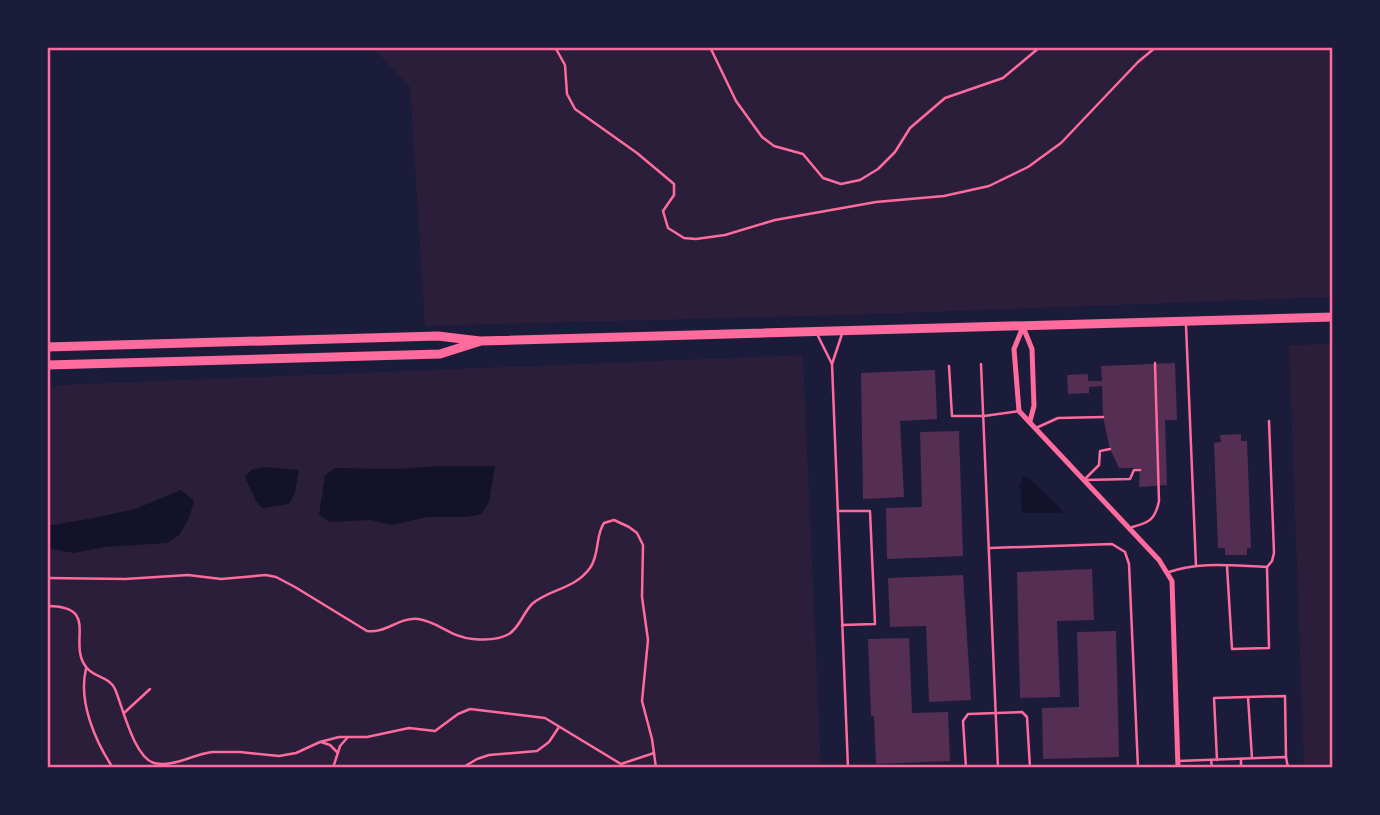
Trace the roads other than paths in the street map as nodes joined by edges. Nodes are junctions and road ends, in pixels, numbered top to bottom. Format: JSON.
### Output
{"nodes":[{"id":1,"x":555,"y":47,"type":"edge"},
{"id":2,"x":710,"y":47,"type":"edge"},
{"id":3,"x":1040,"y":47,"type":"edge"},
{"id":4,"x":1156,"y":47,"type":"edge"},
{"id":5,"x":1333,"y":317,"type":"edge"},
{"id":6,"x":1186,"y":321,"type":"junction"},
{"id":7,"x":1023,"y":327,"type":"junction"},
{"id":8,"x":816,"y":332,"type":"junction"},
{"id":9,"x":843,"y":332,"type":"junction"},
{"id":10,"x":481,"y":341,"type":"junction"},
{"id":11,"x":47,"y":347,"type":"edge"},
{"id":12,"x":1155,"y":363,"type":"dead end"},
{"id":13,"x":832,"y":364,"type":"junction"},
{"id":14,"x":47,"y":365,"type":"edge"},
{"id":15,"x":981,"y":365,"type":"dead end"},
{"id":16,"x":949,"y":366,"type":"dead end"},
{"id":17,"x":1019,"y":411,"type":"junction"},
{"id":18,"x":984,"y":416,"type":"junction"},
{"id":19,"x":1103,"y":417,"type":"dead end"},
{"id":20,"x":1030,"y":421,"type":"junction"},
{"id":21,"x":1269,"y":421,"type":"dead end"},
{"id":22,"x":1036,"y":428,"type":"junction"},
{"id":23,"x":1110,"y":449,"type":"dead end"},
{"id":24,"x":1140,"y":470,"type":"dead end"},
{"id":25,"x":1084,"y":480,"type":"junction"},
{"id":26,"x":838,"y":511,"type":"junction"},
{"id":27,"x":1129,"y":528,"type":"junction"},
{"id":28,"x":990,"y":548,"type":"junction"},
{"id":29,"x":1195,"y":566,"type":"junction"},
{"id":30,"x":1227,"y":566,"type":"junction"},
{"id":31,"x":1266,"y":566,"type":"junction"},
{"id":32,"x":1167,"y":573,"type":"junction"},
{"id":33,"x":842,"y":625,"type":"junction"},
{"id":34,"x":1248,"y":697,"type":"junction"},
{"id":35,"x":996,"y":712,"type":"junction"},
{"id":36,"x":1286,"y":757,"type":"junction"},
{"id":37,"x":1252,"y":758,"type":"junction"},
{"id":38,"x":1241,"y":759,"type":"junction"},
{"id":39,"x":1211,"y":760,"type":"junction"},
{"id":40,"x":1217,"y":760,"type":"junction"},
{"id":41,"x":1178,"y":764,"type":"edge"},
{"id":42,"x":848,"y":768,"type":"edge"},
{"id":43,"x":966,"y":768,"type":"edge"},
{"id":44,"x":998,"y":768,"type":"edge"},
{"id":45,"x":1030,"y":768,"type":"edge"},
{"id":46,"x":1138,"y":768,"type":"edge"},
{"id":47,"x":1212,"y":768,"type":"edge"},
{"id":48,"x":1241,"y":768,"type":"edge"},
{"id":49,"x":1288,"y":768,"type":"edge"}],
"edges":[{"from":1,"to":4,"type":"lane"},
{"from":2,"to":3,"type":"lane"},
{"from":5,"to":6,"type":"main road"},
{"from":6,"to":7,"type":"main road"},
{"from":6,"to":29,"type":"lane"},
{"from":7,"to":9,"type":"main road"},
{"from":7,"to":17,"type":"street"},
{"from":7,"to":20,"type":"street"},
{"from":8,"to":9,"type":"main road"},
{"from":8,"to":10,"type":"main road"},
{"from":8,"to":13,"type":"lane"},
{"from":9,"to":13,"type":"lane"},
{"from":10,"to":11,"type":"main road"},
{"from":10,"to":14,"type":"main road"},
{"from":12,"to":27,"type":"lane"},
{"from":13,"to":26,"type":"lane"},
{"from":15,"to":18,"type":"lane"},
{"from":16,"to":18,"type":"lane"},
{"from":17,"to":18,"type":"lane"},
{"from":17,"to":20,"type":"street"},
{"from":18,"to":28,"type":"lane"},
{"from":19,"to":22,"type":"lane"},
{"from":20,"to":22,"type":"street"},
{"from":21,"to":31,"type":"lane"},
{"from":22,"to":25,"type":"street"},
{"from":23,"to":25,"type":"lane"},
{"from":24,"to":25,"type":"lane"},
{"from":25,"to":27,"type":"street"},
{"from":26,"to":33,"type":"lane"},
{"from":26,"to":33,"type":"lane"},
{"from":27,"to":32,"type":"street"},
{"from":28,"to":35,"type":"lane"},
{"from":28,"to":46,"type":"lane"},
{"from":29,"to":30,"type":"lane"},
{"from":29,"to":32,"type":"lane"},
{"from":30,"to":31,"type":"lane"},
{"from":30,"to":31,"type":"lane"},
{"from":32,"to":41,"type":"street"},
{"from":33,"to":42,"type":"lane"},
{"from":34,"to":36,"type":"lane"},
{"from":34,"to":37,"type":"lane"},
{"from":34,"to":40,"type":"lane"},
{"from":35,"to":43,"type":"lane"},
{"from":35,"to":44,"type":"lane"},
{"from":35,"to":45,"type":"lane"},
{"from":36,"to":37,"type":"lane"},
{"from":36,"to":49,"type":"lane"},
{"from":37,"to":38,"type":"lane"},
{"from":38,"to":40,"type":"lane"},
{"from":38,"to":48,"type":"lane"},
{"from":39,"to":40,"type":"lane"},
{"from":39,"to":41,"type":"lane"},
{"from":39,"to":47,"type":"lane"}]}
